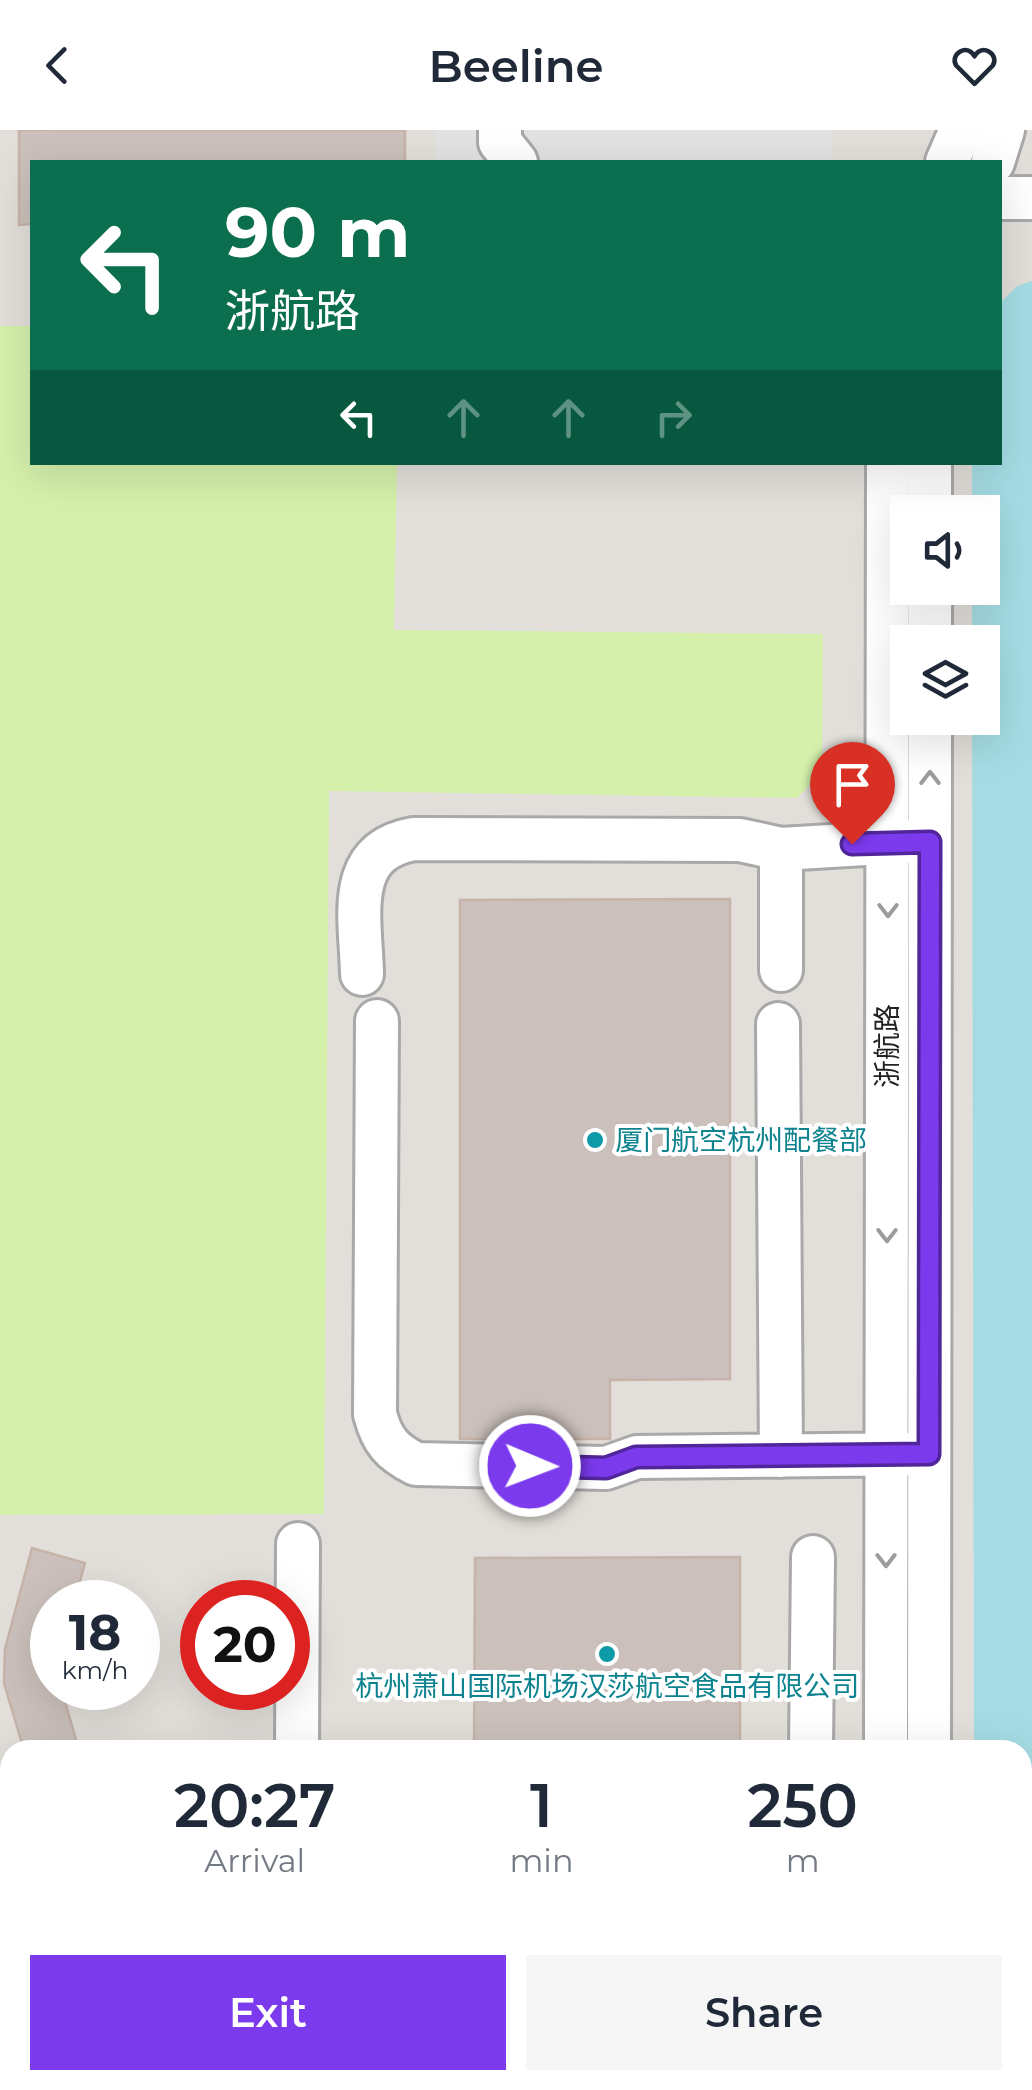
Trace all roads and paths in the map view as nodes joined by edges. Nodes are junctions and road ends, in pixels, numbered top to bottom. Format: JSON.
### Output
{"nodes":[{"id":1,"x":500,"y":130,"type":"edge"},
{"id":2,"x":961,"y":130,"type":"edge"},
{"id":3,"x":1004,"y":130,"type":"edge"},
{"id":4,"x":514,"y":160,"type":"edge"},
{"id":5,"x":947,"y":160,"type":"edge"},
{"id":6,"x":994,"y":160,"type":"edge"},
{"id":7,"x":1002,"y":198,"type":"edge"},
{"id":8,"x":1032,"y":198,"type":"edge"},
{"id":9,"x":888,"y":465,"type":"edge"},
{"id":10,"x":930,"y":465,"type":"edge"},
{"id":11,"x":930,"y":495,"type":"edge"},
{"id":12,"x":927,"y":735,"type":"edge"},
{"id":13,"x":909,"y":842,"type":"junction"},
{"id":14,"x":781,"y":849,"type":"junction"},
{"id":15,"x":781,"y":970,"type":"dead end"},
{"id":16,"x":362,"y":974,"type":"dead end"},
{"id":17,"x":378,"y":1021,"type":"dead end"},
{"id":18,"x":778,"y":1024,"type":"dead end"},
{"id":19,"x":886,"y":1454,"type":"junction"},
{"id":20,"x":929,"y":1454,"type":"junction"},
{"id":21,"x":781,"y":1456,"type":"junction"},
{"id":22,"x":298,"y":1544,"type":"dead end"},
{"id":23,"x":813,"y":1558,"type":"dead end"},
{"id":24,"x":297,"y":1740,"type":"edge"},
{"id":25,"x":811,"y":1740,"type":"edge"},
{"id":26,"x":886,"y":1740,"type":"edge"},
{"id":27,"x":928,"y":1740,"type":"edge"}],
"edges":[{"from":1,"to":4,"type":"street"},
{"from":2,"to":5,"type":"street"},
{"from":3,"to":6,"type":"street"},
{"from":7,"to":8,"type":"street"},
{"from":9,"to":13,"type":"street","name":"浙航路"},
{"from":10,"to":11,"type":"street"},
{"from":13,"to":12,"type":"street","name":"浙航路","one_way":true},
{"from":13,"to":14,"type":"street"},
{"from":13,"to":19,"type":"street","name":"浙航路","one_way":true},
{"from":13,"to":20,"type":"street","name":"浙航路"},
{"from":14,"to":15,"type":"street"},
{"from":14,"to":16,"type":"street"},
{"from":17,"to":21,"type":"street"},
{"from":18,"to":21,"type":"street"},
{"from":19,"to":20,"type":"street"},
{"from":19,"to":21,"type":"street"},
{"from":19,"to":26,"type":"street","name":"浙航路","one_way":true},
{"from":20,"to":27,"type":"street","name":"浙航路"},
{"from":22,"to":24,"type":"street"},
{"from":23,"to":25,"type":"street"}]}
